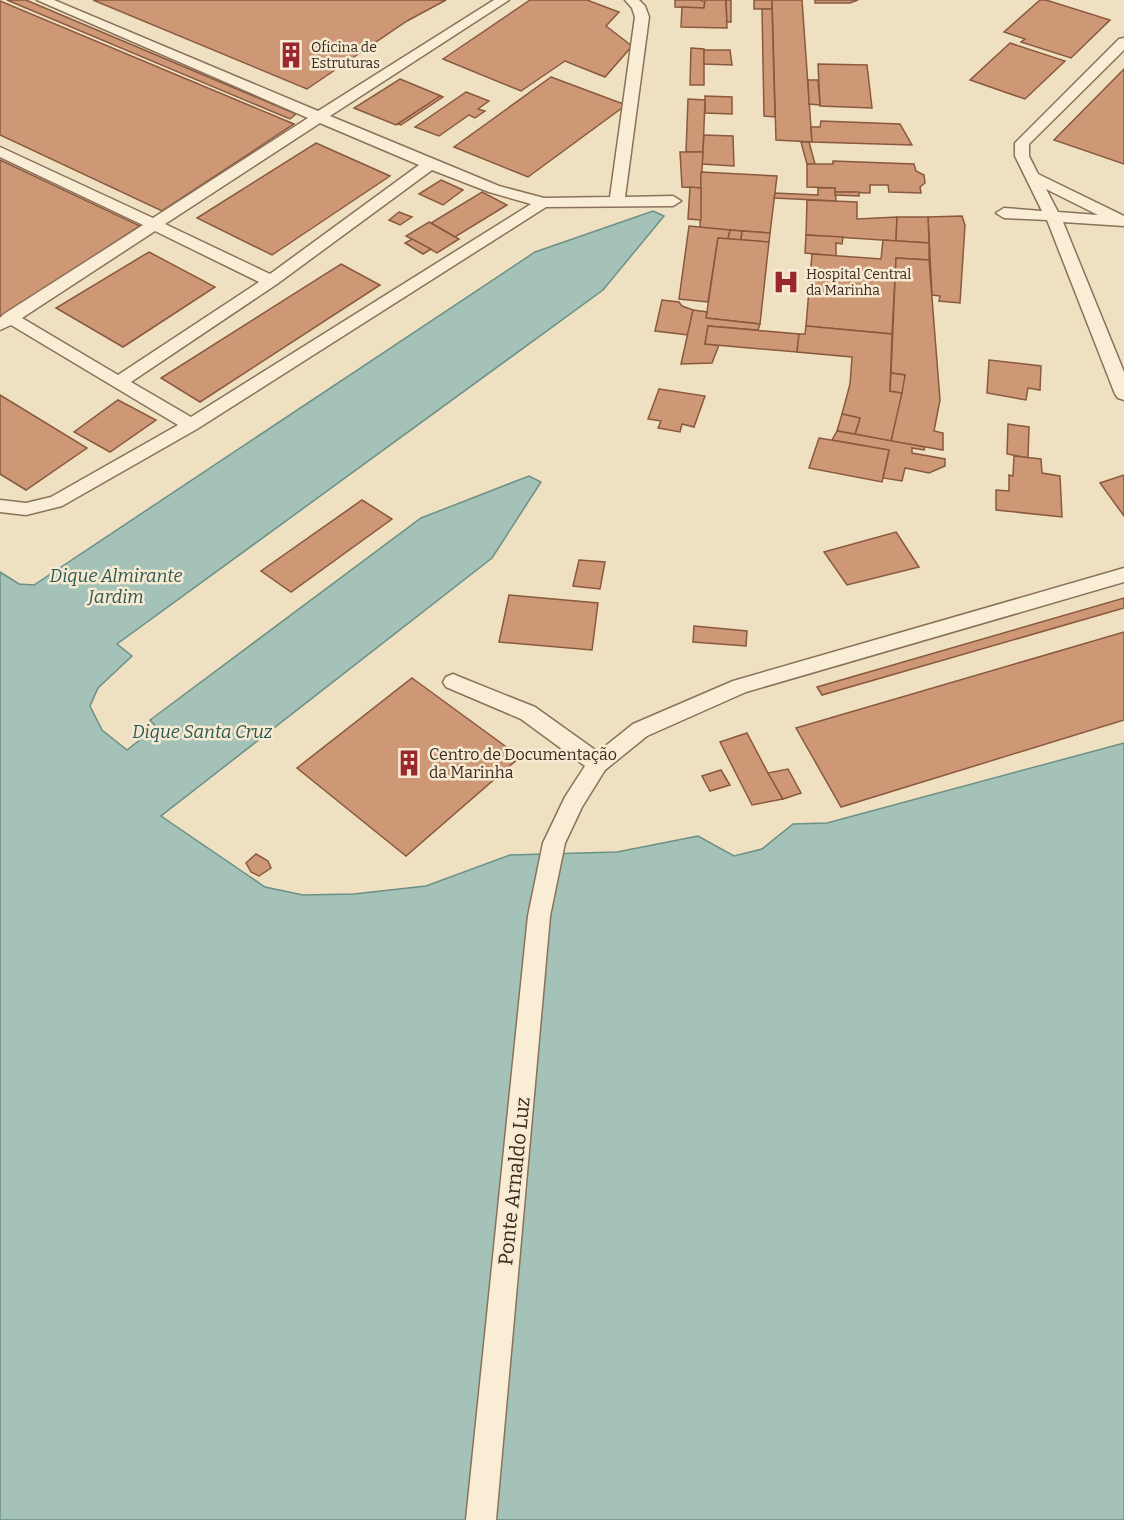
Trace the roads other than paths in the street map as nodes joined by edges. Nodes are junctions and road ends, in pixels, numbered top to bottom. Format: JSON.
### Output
{"nodes":[{"id":1,"x":43,"y":0,"type":"edge"},
{"id":2,"x":503,"y":0,"type":"edge"},
{"id":3,"x":631,"y":0,"type":"edge"},
{"id":4,"x":1124,"y":42,"type":"edge"},
{"id":5,"x":319,"y":117,"type":"junction"},
{"id":6,"x":0,"y":151,"type":"edge"},
{"id":7,"x":430,"y":164,"type":"junction"},
{"id":8,"x":1031,"y":176,"type":"junction"},
{"id":9,"x":1074,"y":196,"type":"junction"},
{"id":10,"x":673,"y":201,"type":"dead end"},
{"id":11,"x":543,"y":203,"type":"junction"},
{"id":12,"x":617,"y":203,"type":"junction"},
{"id":13,"x":1004,"y":213,"type":"dead end"},
{"id":14,"x":1052,"y":217,"type":"junction"},
{"id":15,"x":1074,"y":218,"type":"junction"},
{"id":16,"x":1124,"y":221,"type":"edge"},
{"id":17,"x":154,"y":225,"type":"junction"},
{"id":18,"x":272,"y":281,"type":"junction"},
{"id":19,"x":5,"y":321,"type":"edge"},
{"id":20,"x":119,"y":382,"type":"junction"},
{"id":21,"x":1123,"y":390,"type":"edge"},
{"id":22,"x":191,"y":425,"type":"junction"},
{"id":23,"x":0,"y":506,"type":"edge"},
{"id":24,"x":1124,"y":575,"type":"edge"},
{"id":25,"x":453,"y":682,"type":"dead end"},
{"id":26,"x":598,"y":764,"type":"junction"},
{"id":27,"x":481,"y":1520,"type":"edge"}],
"edges":[{"from":1,"to":5,"type":"lane"},
{"from":2,"to":5,"type":"lane"},
{"from":3,"to":12,"type":"lane"},
{"from":4,"to":8,"type":"lane"},
{"from":5,"to":7,"type":"lane"},
{"from":5,"to":17,"type":"lane"},
{"from":6,"to":17,"type":"lane"},
{"from":7,"to":11,"type":"lane"},
{"from":7,"to":18,"type":"lane"},
{"from":8,"to":9,"type":"lane"},
{"from":8,"to":14,"type":"lane"},
{"from":9,"to":15,"type":"lane"},
{"from":9,"to":16,"type":"lane"},
{"from":10,"to":12,"type":"lane"},
{"from":11,"to":12,"type":"lane"},
{"from":11,"to":22,"type":"lane"},
{"from":13,"to":14,"type":"lane"},
{"from":14,"to":15,"type":"lane"},
{"from":14,"to":21,"type":"lane"},
{"from":15,"to":16,"type":"lane"},
{"from":17,"to":18,"type":"lane"},
{"from":17,"to":19,"type":"lane"},
{"from":18,"to":20,"type":"lane"},
{"from":19,"to":20,"type":"lane"},
{"from":20,"to":22,"type":"lane"},
{"from":22,"to":23,"type":"lane"},
{"from":24,"to":26,"type":"lane","name":"Ponte Arnaldo Luz"},
{"from":25,"to":26,"type":"lane"},
{"from":26,"to":27,"type":"lane","name":"Ponte Arnaldo Luz"}]}
